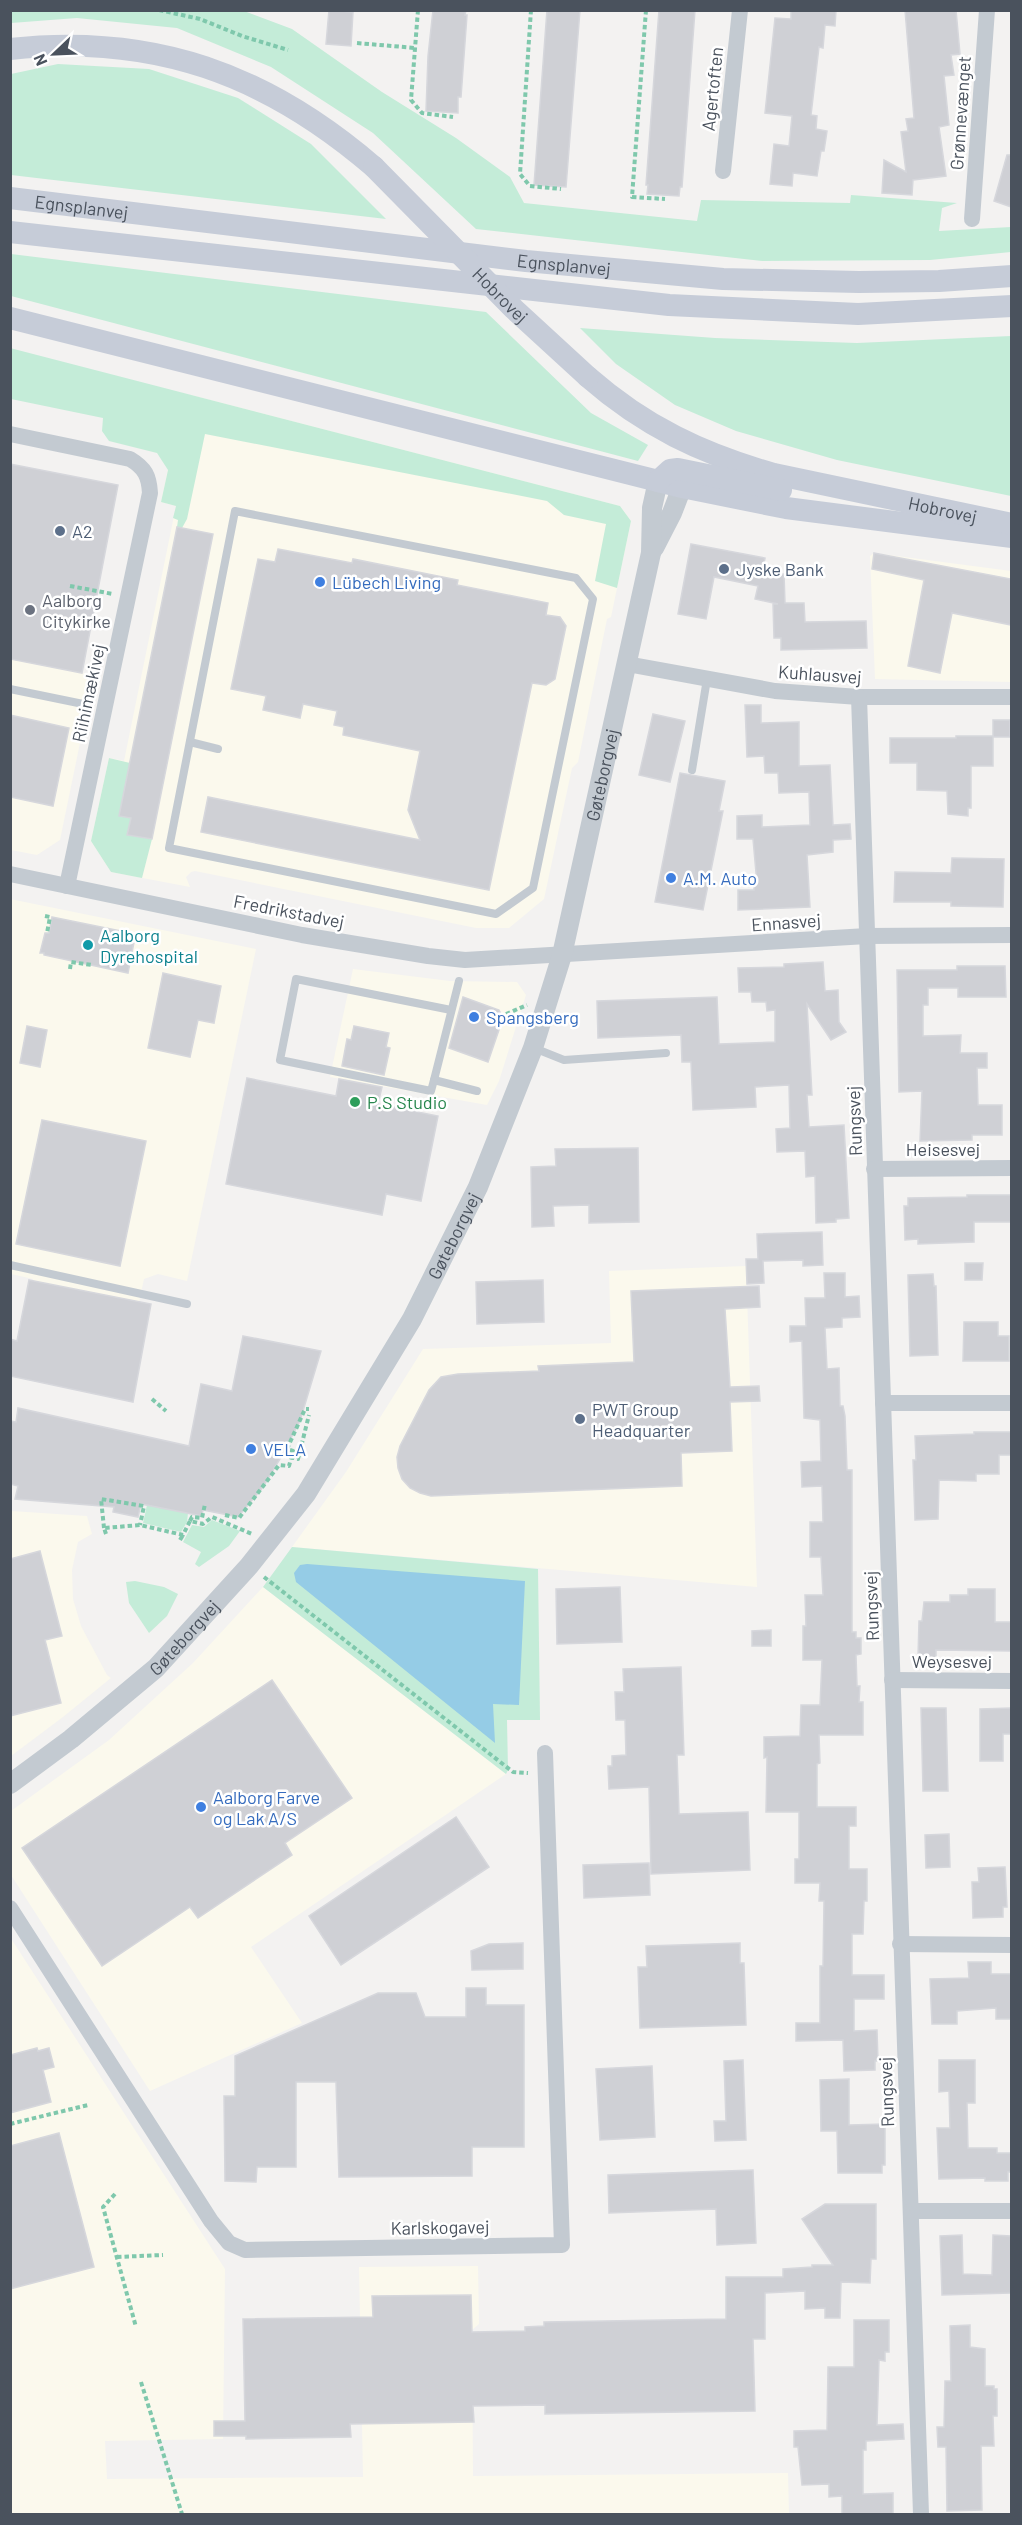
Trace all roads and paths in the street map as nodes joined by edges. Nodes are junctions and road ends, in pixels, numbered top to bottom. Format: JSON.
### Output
{"nodes":[{"id":1,"x":159,"y":10,"type":"edge"},
{"id":2,"x":418,"y":10,"type":"edge"},
{"id":3,"x":531,"y":10,"type":"edge"},
{"id":4,"x":646,"y":10,"type":"edge"},
{"id":5,"x":740,"y":10,"type":"edge"},
{"id":6,"x":987,"y":10,"type":"edge"},
{"id":7,"x":171,"y":11,"type":"edge"},
{"id":8,"x":357,"y":44,"type":"dead end"},
{"id":9,"x":415,"y":48,"type":"junction"},
{"id":10,"x":10,"y":49,"type":"edge"},
{"id":11,"x":288,"y":50,"type":"dead end"},
{"id":12,"x":453,"y":117,"type":"dead end"},
{"id":13,"x":723,"y":171,"type":"dead end"},
{"id":14,"x":561,"y":189,"type":"dead end"},
{"id":15,"x":10,"y":198,"type":"edge"},
{"id":16,"x":665,"y":199,"type":"dead end"},
{"id":17,"x":972,"y":219,"type":"dead end"},
{"id":18,"x":10,"y":232,"type":"edge"},
{"id":19,"x":1011,"y":276,"type":"edge"},
{"id":20,"x":1011,"y":306,"type":"edge"},
{"id":21,"x":10,"y":318,"type":"edge"},
{"id":22,"x":10,"y":434,"type":"edge"},
{"id":23,"x":682,"y":441,"type":"junction"},
{"id":24,"x":683,"y":479,"type":"junction"},
{"id":25,"x":658,"y":481,"type":"junction"},
{"id":26,"x":1010,"y":528,"type":"edge"},
{"id":27,"x":651,"y":553,"type":"junction"},
{"id":28,"x":70,"y":586,"type":"dead end"},
{"id":29,"x":128,"y":597,"type":"junction"},
{"id":30,"x":627,"y":664,"type":"junction"},
{"id":31,"x":707,"y":679,"type":"junction"},
{"id":32,"x":10,"y":689,"type":"edge"},
{"id":33,"x":859,"y":697,"type":"junction"},
{"id":34,"x":1011,"y":698,"type":"edge"},
{"id":35,"x":88,"y":705,"type":"dead end"},
{"id":36,"x":190,"y":742,"type":"junction"},
{"id":37,"x":218,"y":749,"type":"dead end"},
{"id":38,"x":692,"y":770,"type":"dead end"},
{"id":39,"x":10,"y":874,"type":"edge"},
{"id":40,"x":68,"y":886,"type":"junction"},
{"id":41,"x":45,"y":916,"type":"dead end"},
{"id":42,"x":46,"y":933,"type":"dead end"},
{"id":43,"x":1011,"y":935,"type":"edge"},
{"id":44,"x":867,"y":936,"type":"junction"},
{"id":45,"x":562,"y":955,"type":"junction"},
{"id":46,"x":92,"y":965,"type":"dead end"},
{"id":47,"x":70,"y":969,"type":"dead end"},
{"id":48,"x":459,"y":981,"type":"dead end"},
{"id":49,"x":528,"y":1004,"type":"dead end"},
{"id":50,"x":451,"y":1010,"type":"junction"},
{"id":51,"x":506,"y":1014,"type":"dead end"},
{"id":52,"x":533,"y":1048,"type":"junction"},
{"id":53,"x":666,"y":1053,"type":"dead end"},
{"id":54,"x":434,"y":1080,"type":"junction"},
{"id":55,"x":477,"y":1091,"type":"dead end"},
{"id":56,"x":1011,"y":1168,"type":"edge"},
{"id":57,"x":874,"y":1169,"type":"junction"},
{"id":58,"x":10,"y":1265,"type":"edge"},
{"id":59,"x":186,"y":1304,"type":"dead end"},
{"id":60,"x":152,"y":1399,"type":"dead end"},
{"id":61,"x":883,"y":1403,"type":"junction"},
{"id":62,"x":1011,"y":1403,"type":"edge"},
{"id":63,"x":166,"y":1411,"type":"dead end"},
{"id":64,"x":291,"y":1457,"type":"junction"},
{"id":65,"x":206,"y":1504,"type":"dead end"},
{"id":66,"x":225,"y":1516,"type":"junction"},
{"id":67,"x":191,"y":1519,"type":"junction"},
{"id":68,"x":140,"y":1525,"type":"junction"},
{"id":69,"x":104,"y":1528,"type":"junction"},
{"id":70,"x":106,"y":1534,"type":"dead end"},
{"id":71,"x":183,"y":1535,"type":"junction"},
{"id":72,"x":180,"y":1540,"type":"dead end"},
{"id":73,"x":268,"y":1543,"type":"junction"},
{"id":74,"x":249,"y":1566,"type":"junction"},
{"id":75,"x":892,"y":1680,"type":"junction"},
{"id":76,"x":1011,"y":1680,"type":"edge"},
{"id":77,"x":544,"y":1753,"type":"dead end"},
{"id":78,"x":545,"y":1774,"type":"junction"},
{"id":79,"x":10,"y":1784,"type":"edge"},
{"id":80,"x":10,"y":1908,"type":"edge"},
{"id":81,"x":900,"y":1944,"type":"junction"},
{"id":82,"x":1011,"y":1945,"type":"edge"},
{"id":83,"x":88,"y":2104,"type":"dead end"},
{"id":84,"x":10,"y":2124,"type":"edge"},
{"id":85,"x":115,"y":2194,"type":"dead end"},
{"id":86,"x":910,"y":2211,"type":"junction"},
{"id":87,"x":1011,"y":2211,"type":"edge"},
{"id":88,"x":163,"y":2255,"type":"dead end"},
{"id":89,"x":117,"y":2257,"type":"junction"},
{"id":90,"x":136,"y":2327,"type":"dead end"},
{"id":91,"x":141,"y":2382,"type":"dead end"},
{"id":92,"x":182,"y":2514,"type":"edge"},
{"id":93,"x":921,"y":2514,"type":"edge"}],
"edges":[{"from":1,"to":7,"type":"path"},
{"from":2,"to":9,"type":"path"},
{"from":3,"to":14,"type":"path"},
{"from":4,"to":16,"type":"path"},
{"from":5,"to":13,"type":"street","name":"Agertoften"},
{"from":6,"to":17,"type":"street","name":"Grønnevænget"},
{"from":7,"to":11,"type":"path"},
{"from":8,"to":9,"type":"path"},
{"from":9,"to":12,"type":"path"},
{"from":10,"to":23,"type":"main road","name":"Hobrovej","bridge":true},
{"from":15,"to":19,"type":"main road","name":"Egnsplanvej"},
{"from":18,"to":20,"type":"main road","name":"Egnsplanvej"},
{"from":21,"to":25,"type":"main road"},
{"from":22,"to":29,"type":"street","name":"Riihimækivej"},
{"from":23,"to":24,"type":"street"},
{"from":23,"to":26,"type":"main road","name":"Hobrovej"},
{"from":24,"to":25,"type":"main road"},
{"from":24,"to":26,"type":"main road"},
{"from":24,"to":27,"type":"street","name":"Gøteborgvej"},
{"from":25,"to":27,"type":"street","name":"Gøteborgvej"},
{"from":27,"to":30,"type":"street","name":"Gøteborgvej"},
{"from":28,"to":29,"type":"path"},
{"from":29,"to":40,"type":"street","name":"Riihimækivej"},
{"from":30,"to":31,"type":"street","name":"Kuhlausvej"},
{"from":30,"to":45,"type":"street","name":"Gøteborgvej"},
{"from":31,"to":33,"type":"street","name":"Kuhlausvej"},
{"from":31,"to":38,"type":"lane"},
{"from":32,"to":35,"type":"lane"},
{"from":33,"to":34,"type":"street","name":"Kuhlausvej"},
{"from":33,"to":44,"type":"street","name":"Rungsvej"},
{"from":36,"to":36,"type":"lane"},
{"from":36,"to":37,"type":"lane"},
{"from":39,"to":40,"type":"street","name":"Fredrikstadvej"},
{"from":40,"to":45,"type":"street","name":"Fredrikstadvej"},
{"from":41,"to":42,"type":"path"},
{"from":43,"to":44,"type":"street","name":"Ennasvej"},
{"from":44,"to":45,"type":"street","name":"Ennasvej"},
{"from":44,"to":57,"type":"street","name":"Rungsvej"},
{"from":45,"to":52,"type":"street","name":"Gøteborgvej"},
{"from":46,"to":47,"type":"path"},
{"from":48,"to":50,"type":"lane"},
{"from":49,"to":51,"type":"path"},
{"from":50,"to":54,"type":"lane"},
{"from":50,"to":54,"type":"lane"},
{"from":52,"to":53,"type":"lane"},
{"from":52,"to":73,"type":"street","name":"Gøteborgvej"},
{"from":54,"to":55,"type":"lane"},
{"from":56,"to":57,"type":"street","name":"Heisesvej"},
{"from":57,"to":61,"type":"street","name":"Rungsvej"},
{"from":58,"to":59,"type":"lane"},
{"from":60,"to":63,"type":"path"},
{"from":61,"to":62,"type":"street"},
{"from":61,"to":75,"type":"street","name":"Rungsvej"},
{"from":64,"to":64,"type":"path"},
{"from":64,"to":66,"type":"path"},
{"from":65,"to":67,"type":"path"},
{"from":66,"to":67,"type":"path"},
{"from":66,"to":73,"type":"path"},
{"from":67,"to":71,"type":"path"},
{"from":68,"to":69,"type":"path"},
{"from":68,"to":69,"type":"path"},
{"from":68,"to":71,"type":"path"},
{"from":69,"to":70,"type":"path"},
{"from":71,"to":72,"type":"path"},
{"from":73,"to":74,"type":"street","name":"Gøteborgvej"},
{"from":74,"to":78,"type":"path"},
{"from":74,"to":79,"type":"street","name":"Gøteborgvej"},
{"from":75,"to":76,"type":"street","name":"Weysesvej"},
{"from":75,"to":81,"type":"street","name":"Rungsvej"},
{"from":77,"to":78,"type":"street","name":"Karlskogavej"},
{"from":78,"to":80,"type":"street","name":"Karlskogavej"},
{"from":81,"to":82,"type":"street"},
{"from":81,"to":86,"type":"street","name":"Rungsvej"},
{"from":83,"to":84,"type":"path"},
{"from":85,"to":89,"type":"path"},
{"from":86,"to":87,"type":"street"},
{"from":86,"to":93,"type":"street","name":"Rungsvej"},
{"from":88,"to":89,"type":"path"},
{"from":89,"to":90,"type":"path"},
{"from":91,"to":92,"type":"path"}]}
